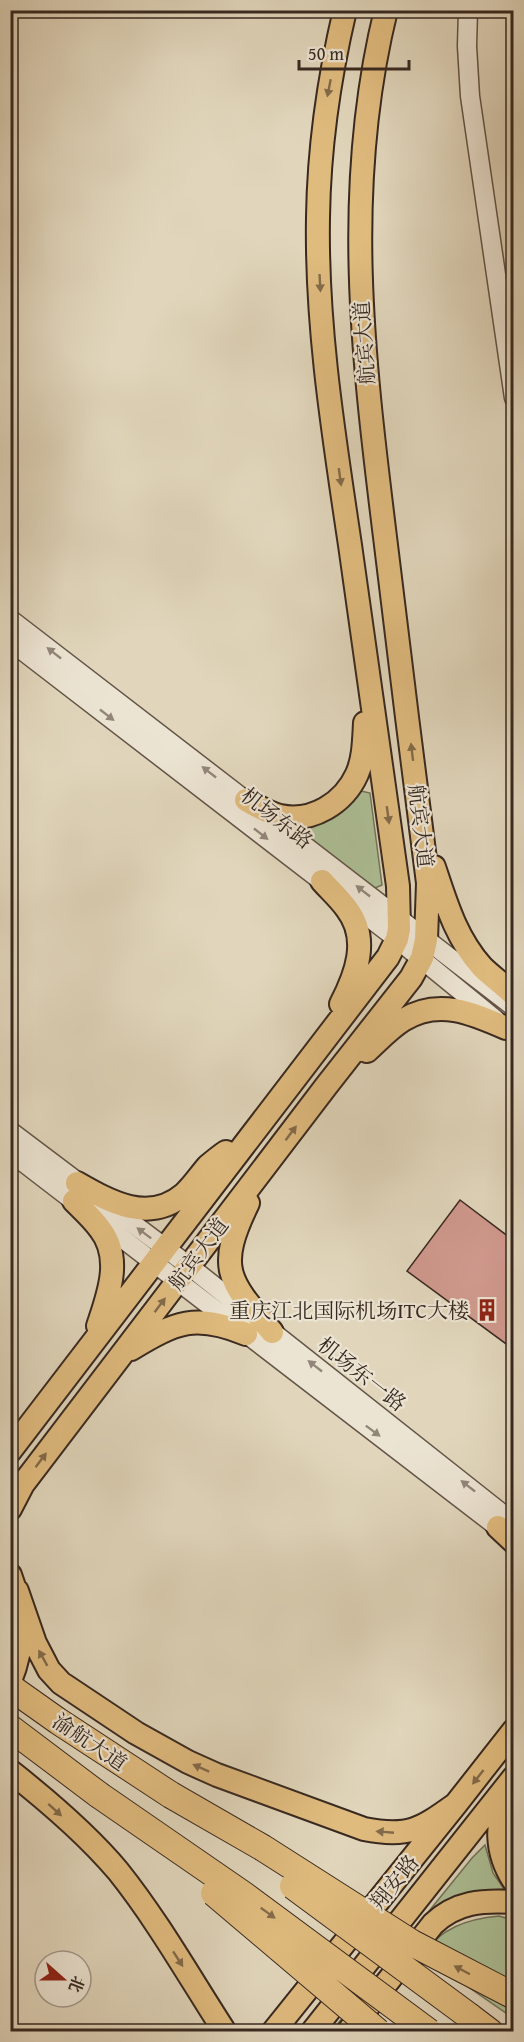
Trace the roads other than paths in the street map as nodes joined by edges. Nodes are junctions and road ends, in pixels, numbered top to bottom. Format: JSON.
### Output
{"nodes":[{"id":1,"x":345,"y":10,"type":"edge"},
{"id":2,"x":386,"y":10,"type":"edge"},
{"id":3,"x":468,"y":10,"type":"edge"},
{"id":4,"x":513,"y":398,"type":"edge"},
{"id":5,"x":10,"y":619,"type":"edge"},
{"id":6,"x":10,"y":640,"type":"edge"},
{"id":7,"x":368,"y":674,"type":"junction"},
{"id":8,"x":246,"y":800,"type":"junction"},
{"id":9,"x":420,"y":822,"type":"junction"},
{"id":10,"x":322,"y":880,"type":"junction"},
{"id":11,"x":399,"y":929,"type":"junction"},
{"id":12,"x":424,"y":949,"type":"junction"},
{"id":13,"x":513,"y":995,"type":"edge"},
{"id":14,"x":513,"y":1006,"type":"edge"},
{"id":15,"x":339,"y":1022,"type":"junction"},
{"id":16,"x":510,"y":1031,"type":"edge"},
{"id":17,"x":322,"y":1045,"type":"junction"},
{"id":18,"x":327,"y":1085,"type":"junction"},
{"id":19,"x":262,"y":1122,"type":"junction"},
{"id":20,"x":10,"y":1131,"type":"edge"},
{"id":21,"x":10,"y":1152,"type":"edge"},
{"id":22,"x":268,"y":1162,"type":"junction"},
{"id":23,"x":76,"y":1192,"type":"junction"},
{"id":24,"x":159,"y":1256,"type":"junction"},
{"id":25,"x":183,"y":1274,"type":"junction"},
{"id":26,"x":272,"y":1332,"type":"junction"},
{"id":27,"x":246,"y":1334,"type":"junction"},
{"id":28,"x":92,"y":1344,"type":"junction"},
{"id":29,"x":122,"y":1354,"type":"junction"},
{"id":30,"x":10,"y":1451,"type":"edge"},
{"id":31,"x":10,"y":1509,"type":"edge"},
{"id":32,"x":510,"y":1533,"type":"edge"},
{"id":33,"x":12,"y":1579,"type":"edge"},
{"id":34,"x":10,"y":1680,"type":"edge"},
{"id":35,"x":10,"y":1687,"type":"edge"},
{"id":36,"x":10,"y":1728,"type":"edge"},
{"id":37,"x":513,"y":1730,"type":"edge"},
{"id":38,"x":10,"y":1771,"type":"edge"},
{"id":39,"x":513,"y":1777,"type":"edge"},
{"id":40,"x":513,"y":1783,"type":"edge"},
{"id":41,"x":99,"y":1796,"type":"junction"},
{"id":42,"x":171,"y":1796,"type":"junction"},
{"id":43,"x":456,"y":1804,"type":"junction"},
{"id":44,"x":513,"y":1881,"type":"edge"},
{"id":45,"x":513,"y":1902,"type":"edge"},
{"id":46,"x":513,"y":1996,"type":"edge"},
{"id":47,"x":206,"y":2003,"type":"junction"},
{"id":48,"x":218,"y":2031,"type":"edge"},
{"id":49,"x":225,"y":2031,"type":"edge"},
{"id":50,"x":273,"y":2031,"type":"edge"},
{"id":51,"x":312,"y":2031,"type":"edge"},
{"id":52,"x":348,"y":2031,"type":"edge"},
{"id":53,"x":378,"y":2031,"type":"edge"},
{"id":54,"x":429,"y":2031,"type":"edge"},
{"id":55,"x":490,"y":2031,"type":"edge"}],
"edges":[{"from":1,"to":7,"type":"main road","name":"航宾大道","one_way":true},
{"from":9,"to":2,"type":"main road","name":"航宾大道","one_way":true},
{"from":3,"to":4,"type":"street"},
{"from":8,"to":5,"type":"street","name":"机场东路","one_way":true},
{"from":6,"to":10,"type":"street","name":"机场东路","one_way":true},
{"from":7,"to":8,"type":"main road"},
{"from":7,"to":11,"type":"main road","name":"航宾大道","one_way":true},
{"from":11,"to":8,"type":"street","name":"机场东路","one_way":true},
{"from":9,"to":12,"type":"main road","name":"航宾大道"},
{"from":9,"to":13,"type":"main road"},
{"from":10,"to":11,"type":"street","name":"机场东路"},
{"from":10,"to":17,"type":"main road"},
{"from":11,"to":12,"type":"street","name":"机场东路"},
{"from":11,"to":15,"type":"main road","name":"航宾大道"},
{"from":12,"to":14,"type":"street","name":"机场东路"},
{"from":12,"to":16,"type":"street","name":"机场东路"},
{"from":12,"to":18,"type":"main road","name":"航宾大道"},
{"from":15,"to":17,"type":"main road","name":"航宾大道"},
{"from":15,"to":18,"type":"main road"},
{"from":16,"to":18,"type":"main road"},
{"from":17,"to":19,"type":"main road","name":"航宾大道"},
{"from":22,"to":18,"type":"main road","name":"航宾大道","one_way":true},
{"from":19,"to":23,"type":"main road"},
{"from":19,"to":24,"type":"main road","name":"航宾大道"},
{"from":20,"to":23,"type":"street","name":"机场东一路"},
{"from":21,"to":23,"type":"street","name":"机场东一路"},
{"from":22,"to":25,"type":"main road","name":"航宾大道"},
{"from":22,"to":26,"type":"main road"},
{"from":23,"to":24,"type":"street","name":"机场东一路"},
{"from":23,"to":28,"type":"main road"},
{"from":24,"to":25,"type":"street","name":"机场东一路"},
{"from":24,"to":28,"type":"main road","name":"航宾大道"},
{"from":25,"to":26,"type":"street","name":"机场东一路"},
{"from":25,"to":27,"type":"street","name":"机场东一路"},
{"from":29,"to":25,"type":"main road","name":"航宾大道","one_way":true},
{"from":32,"to":26,"type":"street","name":"机场东一路","one_way":true},
{"from":27,"to":29,"type":"main road"},
{"from":27,"to":32,"type":"street","name":"机场东一路","one_way":true},
{"from":28,"to":30,"type":"main road","name":"航宾大道"},
{"from":31,"to":29,"type":"main road","name":"航宾大道","one_way":true},
{"from":33,"to":34,"type":"main road"},
{"from":43,"to":33,"type":"main road","one_way":true},
{"from":35,"to":42,"type":"highway","name":"渝航大道"},
{"from":36,"to":41,"type":"highway","name":"渝航大道"},
{"from":37,"to":43,"type":"main road","name":"翔安路","one_way":true},
{"from":38,"to":47,"type":"main road","one_way":true},
{"from":39,"to":51,"type":"main road","name":"翔安路"},
{"from":40,"to":44,"type":"main road"},
{"from":41,"to":53,"type":"highway","bridge":true},
{"from":41,"to":54,"type":"highway","one_way":true,"bridge":true},
{"from":46,"to":42,"type":"highway","one_way":true,"bridge":true},
{"from":42,"to":55,"type":"highway","bridge":true},
{"from":43,"to":50,"type":"main road","name":"翔安路"},
{"from":45,"to":52,"type":"main road"},
{"from":47,"to":48,"type":"main road"},
{"from":47,"to":49,"type":"main road"}]}
